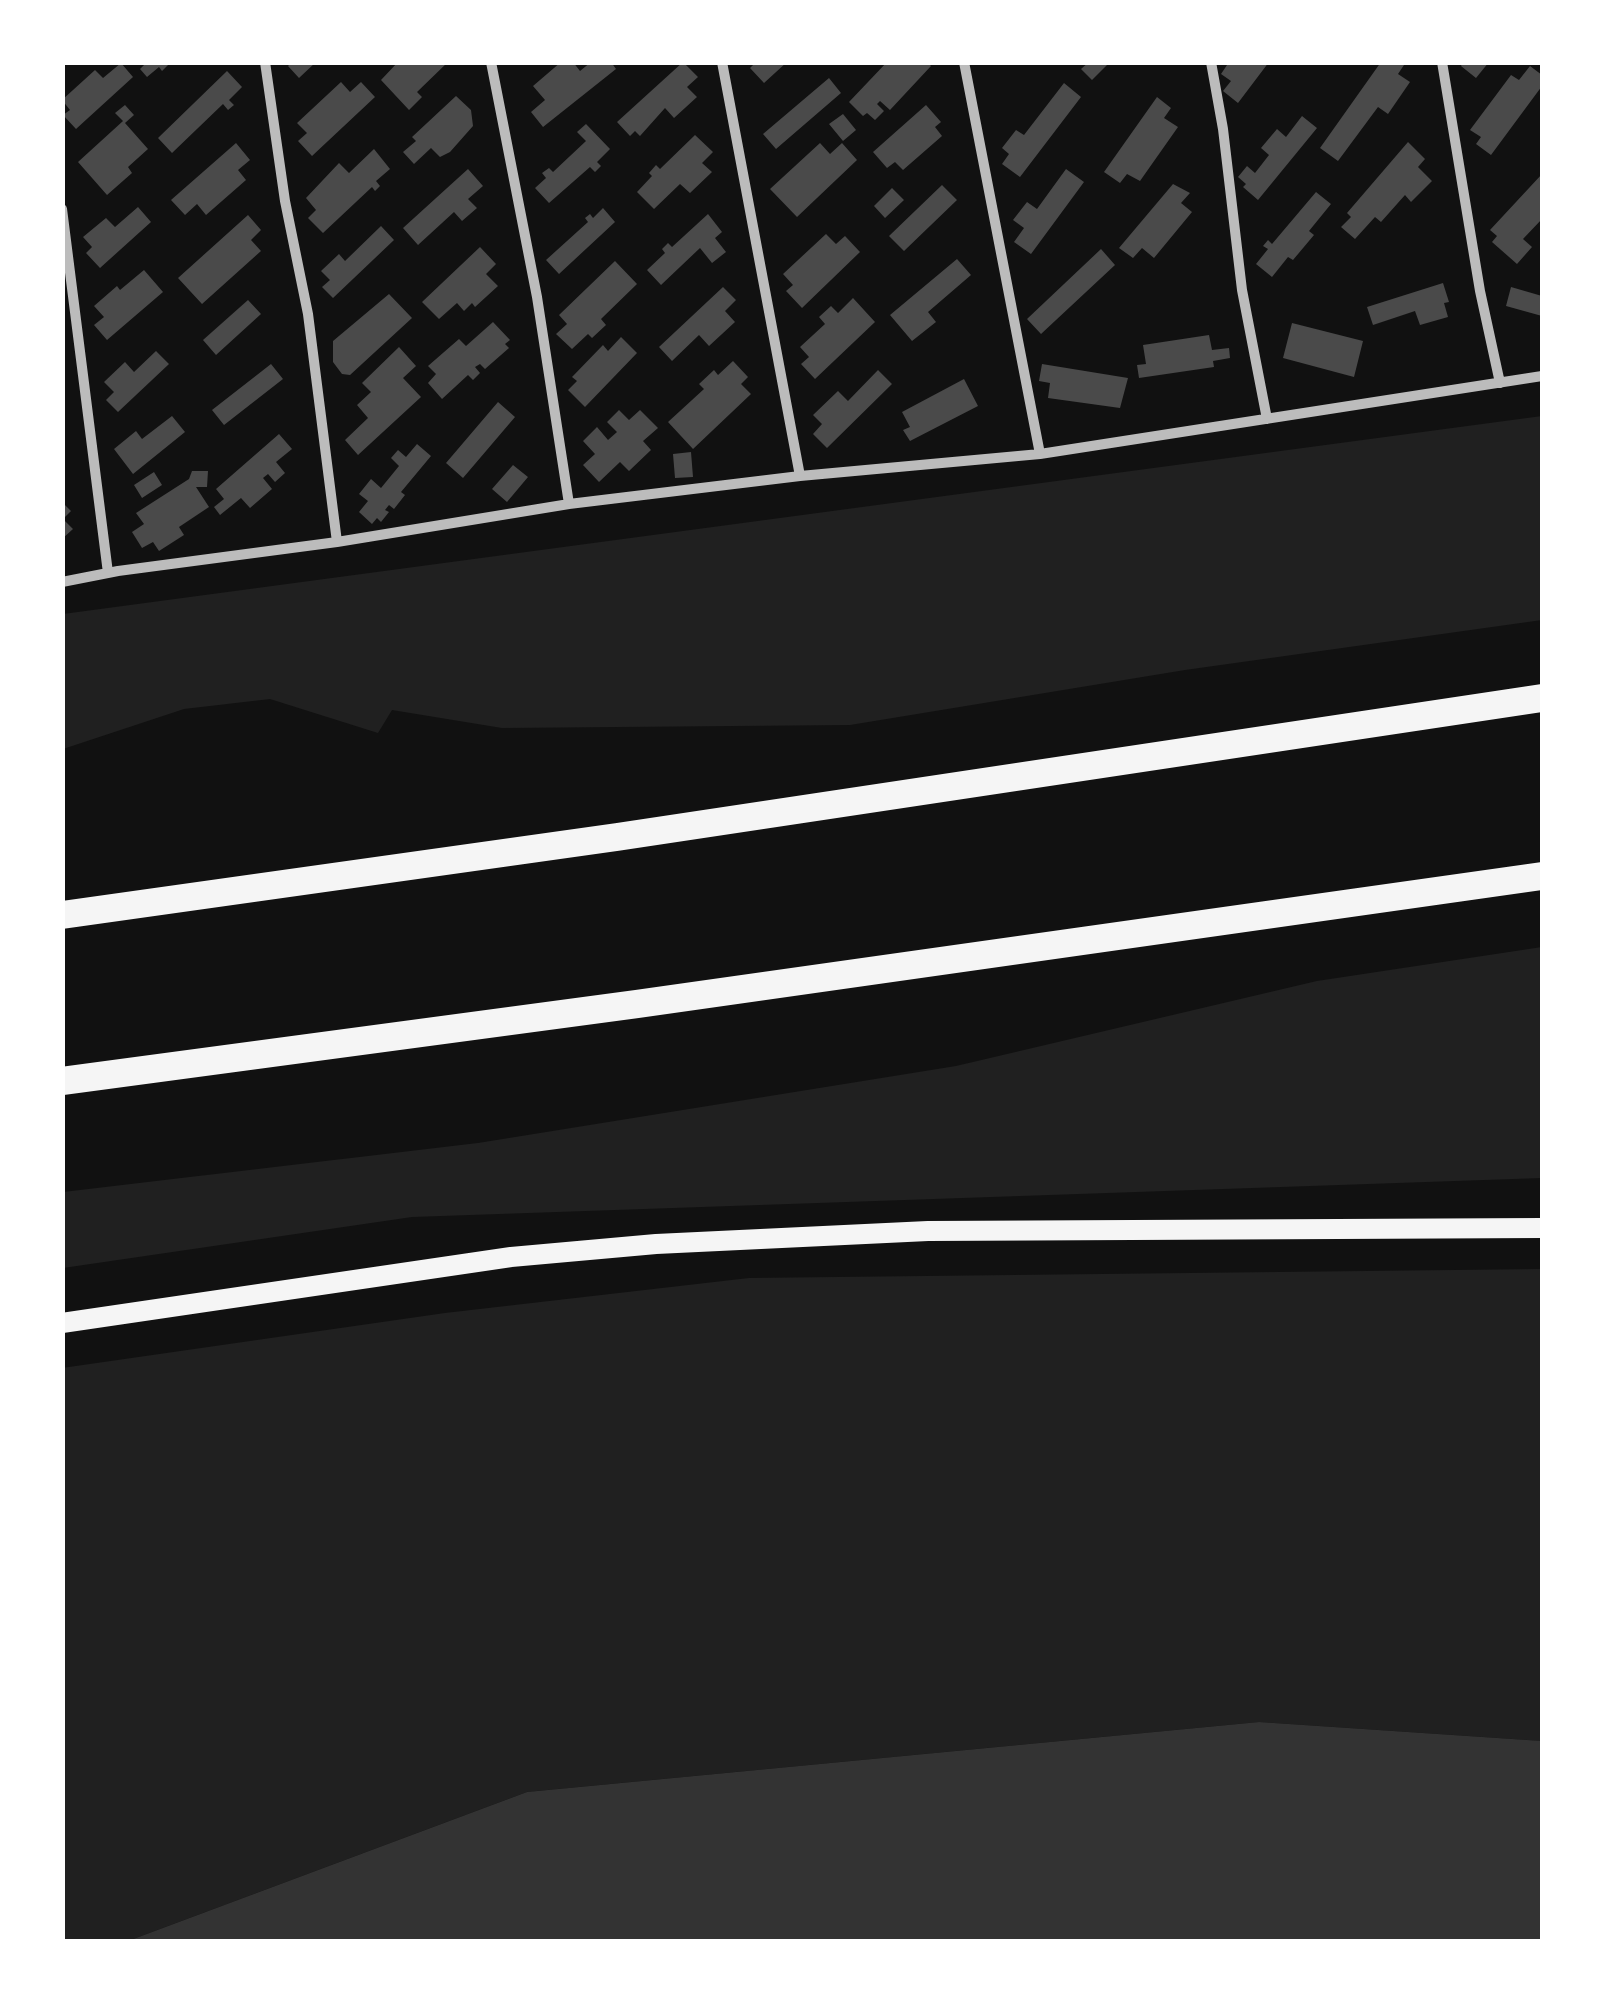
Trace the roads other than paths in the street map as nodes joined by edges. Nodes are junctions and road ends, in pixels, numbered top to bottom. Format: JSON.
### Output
{"nodes":[{"id":1,"x":265,"y":62,"type":"edge"},
{"id":2,"x":491,"y":62,"type":"edge"},
{"id":3,"x":722,"y":62,"type":"edge"},
{"id":4,"x":964,"y":62,"type":"edge"},
{"id":5,"x":1211,"y":62,"type":"edge"},
{"id":6,"x":1442,"y":62,"type":"edge"},
{"id":7,"x":62,"y":209,"type":"edge"},
{"id":8,"x":1542,"y":376,"type":"edge"},
{"id":9,"x":1500,"y":383,"type":"junction"},
{"id":10,"x":1267,"y":420,"type":"junction"},
{"id":11,"x":1040,"y":454,"type":"junction"},
{"id":12,"x":800,"y":476,"type":"junction"},
{"id":13,"x":569,"y":504,"type":"junction"},
{"id":14,"x":337,"y":542,"type":"junction"},
{"id":15,"x":108,"y":573,"type":"junction"},
{"id":16,"x":62,"y":582,"type":"edge"},
{"id":17,"x":1542,"y":698,"type":"edge"},
{"id":18,"x":1542,"y":876,"type":"edge"},
{"id":19,"x":62,"y":915,"type":"edge"},
{"id":20,"x":62,"y":1081,"type":"edge"},
{"id":21,"x":1542,"y":1228,"type":"edge"},
{"id":22,"x":62,"y":1322,"type":"edge"}],
"edges":[{"from":1,"to":14,"type":"street"},
{"from":2,"to":13,"type":"street"},
{"from":3,"to":12,"type":"street"},
{"from":4,"to":11,"type":"street"},
{"from":5,"to":10,"type":"street"},
{"from":6,"to":9,"type":"street"},
{"from":7,"to":15,"type":"street"},
{"from":8,"to":9,"type":"street"},
{"from":9,"to":10,"type":"street"},
{"from":10,"to":11,"type":"street"},
{"from":11,"to":12,"type":"street"},
{"from":12,"to":13,"type":"street"},
{"from":13,"to":14,"type":"street"},
{"from":14,"to":15,"type":"street"},
{"from":15,"to":16,"type":"street"},
{"from":17,"to":19,"type":"highway"},
{"from":18,"to":20,"type":"highway"},
{"from":21,"to":22,"type":"main road"}]}
